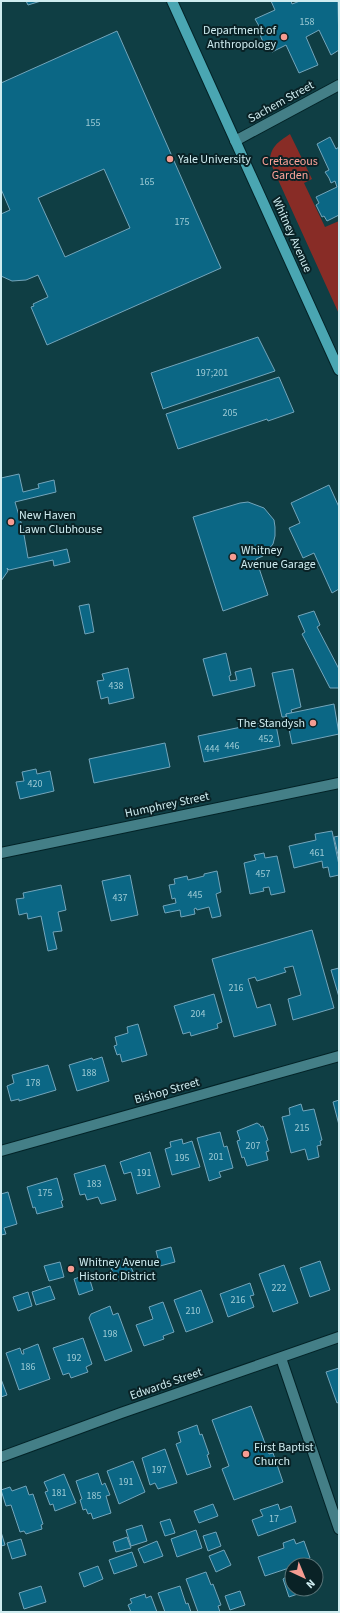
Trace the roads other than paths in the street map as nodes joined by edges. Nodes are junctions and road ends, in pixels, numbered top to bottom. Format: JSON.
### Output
{"nodes":[{"id":1,"x":172,"y":1,"type":"edge"},
{"id":2,"x":339,"y":85,"type":"edge"},
{"id":3,"x":235,"y":141,"type":"junction"},
{"id":4,"x":339,"y":370,"type":"edge"},
{"id":5,"x":339,"y":783,"type":"edge"},
{"id":6,"x":1,"y":853,"type":"edge"},
{"id":7,"x":339,"y":1056,"type":"edge"},
{"id":8,"x":1,"y":1151,"type":"edge"},
{"id":9,"x":339,"y":1337,"type":"edge"},
{"id":10,"x":281,"y":1358,"type":"junction"},
{"id":11,"x":1,"y":1457,"type":"edge"},
{"id":12,"x":339,"y":1528,"type":"edge"}],
"edges":[{"from":1,"to":3,"type":"main road","name":"Whitney Avenue"},
{"from":2,"to":3,"type":"street","name":"Sachem Street"},
{"from":3,"to":4,"type":"main road","name":"Whitney Avenue"},
{"from":5,"to":6,"type":"street","name":"Humphrey Street"},
{"from":7,"to":8,"type":"street","name":"Bishop Street"},
{"from":9,"to":10,"type":"street","name":"Edwards Street"},
{"from":10,"to":11,"type":"street","name":"Edwards Street"},
{"from":10,"to":12,"type":"street"}]}
